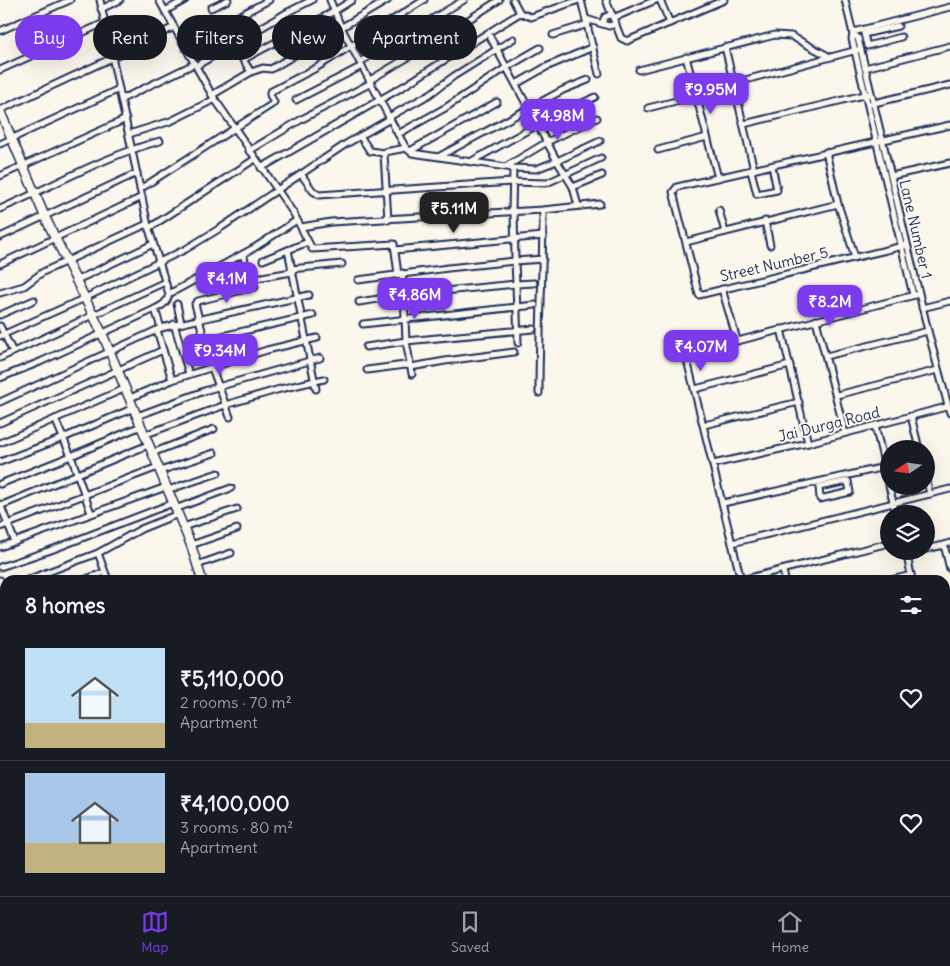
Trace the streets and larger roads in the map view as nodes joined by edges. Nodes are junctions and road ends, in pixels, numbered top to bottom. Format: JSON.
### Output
{"nodes":[{"id":1,"x":70,"y":0,"type":"edge"},
{"id":2,"x":100,"y":0,"type":"edge"},
{"id":3,"x":120,"y":0,"type":"edge"},
{"id":4,"x":159,"y":0,"type":"edge"},
{"id":5,"x":185,"y":0,"type":"edge"},
{"id":6,"x":228,"y":0,"type":"edge"},
{"id":7,"x":269,"y":0,"type":"edge"},
{"id":8,"x":312,"y":0,"type":"edge"},
{"id":9,"x":330,"y":0,"type":"edge"},
{"id":10,"x":352,"y":0,"type":"edge"},
{"id":11,"x":388,"y":0,"type":"edge"},
{"id":12,"x":424,"y":0,"type":"edge"},
{"id":13,"x":464,"y":0,"type":"edge"},
{"id":14,"x":498,"y":0,"type":"edge"},
{"id":15,"x":513,"y":0,"type":"edge"},
{"id":16,"x":580,"y":0,"type":"edge"},
{"id":17,"x":606,"y":0,"type":"edge"},
{"id":18,"x":656,"y":0,"type":"edge"},
{"id":19,"x":660,"y":0,"type":"edge"},
{"id":20,"x":724,"y":0,"type":"edge"},
{"id":21,"x":846,"y":0,"type":"edge"},
{"id":22,"x":716,"y":1,"type":"edge"},
{"id":23,"x":950,"y":7,"type":"edge"},
{"id":24,"x":211,"y":8,"type":"dead end"},
{"id":25,"x":101,"y":9,"type":"junction"},
{"id":26,"x":165,"y":11,"type":"junction"},
{"id":27,"x":336,"y":11,"type":"junction"},
{"id":28,"x":520,"y":13,"type":"junction"},
{"id":29,"x":102,"y":15,"type":"edge"},
{"id":30,"x":241,"y":15,"type":"edge"},
{"id":31,"x":337,"y":15,"type":"edge"},
{"id":32,"x":614,"y":19,"type":"junction"},
{"id":33,"x":587,"y":22,"type":"junction"},
{"id":34,"x":602,"y":23,"type":"junction"},
{"id":35,"x":670,"y":23,"type":"junction"},
{"id":36,"x":898,"y":26,"type":"dead end"},
{"id":37,"x":174,"y":27,"type":"junction"},
{"id":38,"x":262,"y":27,"type":"edge"},
{"id":39,"x":344,"y":27,"type":"edge"},
{"id":40,"x":883,"y":27,"type":"junction"},
{"id":41,"x":93,"y":28,"type":"edge"},
{"id":42,"x":167,"y":30,"type":"edge"},
{"id":43,"x":0,"y":31,"type":"edge"},
{"id":44,"x":344,"y":31,"type":"edge"},
{"id":45,"x":177,"y":32,"type":"edge"},
{"id":46,"x":488,"y":33,"type":"junction"},
{"id":47,"x":853,"y":33,"type":"junction"},
{"id":48,"x":553,"y":35,"type":"dead end"},
{"id":49,"x":901,"y":37,"type":"dead end"},
{"id":50,"x":513,"y":40,"type":"dead end"},
{"id":51,"x":886,"y":41,"type":"junction"},
{"id":52,"x":353,"y":46,"type":"junction"},
{"id":53,"x":950,"y":46,"type":"edge"},
{"id":54,"x":593,"y":47,"type":"junction"},
{"id":55,"x":725,"y":47,"type":"junction"},
{"id":56,"x":540,"y":48,"type":"dead end"},
{"id":57,"x":262,"y":49,"type":"edge"},
{"id":58,"x":498,"y":49,"type":"junction"},
{"id":59,"x":861,"y":49,"type":"junction"},
{"id":60,"x":855,"y":51,"type":"junction"},
{"id":61,"x":686,"y":57,"type":"junction"},
{"id":62,"x":830,"y":57,"type":"junction"},
{"id":63,"x":108,"y":60,"type":"edge"},
{"id":64,"x":112,"y":60,"type":"edge"},
{"id":65,"x":192,"y":60,"type":"edge"},
{"id":66,"x":204,"y":60,"type":"edge"},
{"id":67,"x":243,"y":60,"type":"edge"},
{"id":68,"x":287,"y":60,"type":"edge"},
{"id":69,"x":361,"y":64,"type":"junction"},
{"id":70,"x":195,"y":65,"type":"junction"},
{"id":71,"x":507,"y":66,"type":"junction"},
{"id":72,"x":865,"y":68,"type":"junction"},
{"id":73,"x":0,"y":70,"type":"edge"},
{"id":74,"x":639,"y":70,"type":"dead end"},
{"id":75,"x":251,"y":72,"type":"junction"},
{"id":76,"x":599,"y":74,"type":"dead end"},
{"id":77,"x":588,"y":80,"type":"dead end"},
{"id":78,"x":370,"y":81,"type":"junction"},
{"id":79,"x":734,"y":83,"type":"junction"},
{"id":80,"x":516,"y":84,"type":"junction"},
{"id":81,"x":950,"y":85,"type":"edge"},
{"id":82,"x":119,"y":89,"type":"junction"},
{"id":83,"x":868,"y":94,"type":"junction"},
{"id":84,"x":696,"y":96,"type":"junction"},
{"id":85,"x":213,"y":97,"type":"junction"},
{"id":86,"x":595,"y":97,"type":"dead end"},
{"id":87,"x":122,"y":99,"type":"junction"},
{"id":88,"x":296,"y":100,"type":"dead end"},
{"id":89,"x":380,"y":100,"type":"junction"},
{"id":90,"x":497,"y":102,"type":"dead end"},
{"id":91,"x":871,"y":104,"type":"junction"},
{"id":92,"x":528,"y":108,"type":"junction"},
{"id":93,"x":648,"y":108,"type":"dead end"},
{"id":94,"x":0,"y":111,"type":"edge"},
{"id":95,"x":390,"y":118,"type":"junction"},
{"id":96,"x":598,"y":118,"type":"dead end"},
{"id":97,"x":126,"y":120,"type":"junction"},
{"id":98,"x":744,"y":124,"type":"junction"},
{"id":99,"x":950,"y":124,"type":"edge"},
{"id":100,"x":537,"y":125,"type":"junction"},
{"id":101,"x":234,"y":128,"type":"junction"},
{"id":102,"x":129,"y":134,"type":"junction"},
{"id":103,"x":398,"y":134,"type":"junction"},
{"id":104,"x":360,"y":136,"type":"junction"},
{"id":105,"x":707,"y":138,"type":"junction"},
{"id":106,"x":12,"y":139,"type":"junction"},
{"id":107,"x":879,"y":140,"type":"junction"},
{"id":108,"x":160,"y":141,"type":"dead end"},
{"id":109,"x":600,"y":141,"type":"dead end"},
{"id":110,"x":547,"y":142,"type":"junction"},
{"id":111,"x":0,"y":144,"type":"edge"},
{"id":112,"x":132,"y":149,"type":"junction"},
{"id":113,"x":408,"y":150,"type":"junction"},
{"id":114,"x":658,"y":150,"type":"dead end"},
{"id":115,"x":249,"y":151,"type":"junction"},
{"id":116,"x":826,"y":152,"type":"junction"},
{"id":117,"x":384,"y":153,"type":"junction"},
{"id":118,"x":440,"y":156,"type":"junction"},
{"id":119,"x":601,"y":158,"type":"dead end"},
{"id":120,"x":255,"y":159,"type":"junction"},
{"id":121,"x":472,"y":161,"type":"junction"},
{"id":122,"x":557,"y":162,"type":"junction"},
{"id":123,"x":950,"y":163,"type":"edge"},
{"id":124,"x":23,"y":166,"type":"junction"},
{"id":125,"x":772,"y":166,"type":"junction"},
{"id":126,"x":510,"y":167,"type":"junction"},
{"id":127,"x":261,"y":168,"type":"junction"},
{"id":128,"x":753,"y":170,"type":"junction"},
{"id":129,"x":137,"y":173,"type":"junction"},
{"id":130,"x":301,"y":174,"type":"junction"},
{"id":131,"x":0,"y":176,"type":"edge"},
{"id":132,"x":566,"y":176,"type":"junction"},
{"id":133,"x":602,"y":176,"type":"dead end"},
{"id":134,"x":891,"y":176,"type":"junction"},
{"id":135,"x":718,"y":178,"type":"junction"},
{"id":136,"x":512,"y":182,"type":"junction"},
{"id":137,"x":573,"y":187,"type":"junction"},
{"id":138,"x":140,"y":189,"type":"junction"},
{"id":139,"x":278,"y":190,"type":"junction"},
{"id":140,"x":385,"y":190,"type":"junction"},
{"id":141,"x":36,"y":194,"type":"junction"},
{"id":142,"x":142,"y":197,"type":"junction"},
{"id":143,"x":600,"y":204,"type":"dead end"},
{"id":144,"x":838,"y":204,"type":"junction"},
{"id":145,"x":578,"y":206,"type":"junction"},
{"id":146,"x":0,"y":210,"type":"edge"},
{"id":147,"x":543,"y":210,"type":"junction"},
{"id":148,"x":719,"y":210,"type":"dead end"},
{"id":149,"x":513,"y":211,"type":"junction"},
{"id":150,"x":46,"y":217,"type":"junction"},
{"id":151,"x":296,"y":220,"type":"junction"},
{"id":152,"x":388,"y":220,"type":"junction"},
{"id":153,"x":765,"y":222,"type":"junction"},
{"id":154,"x":148,"y":226,"type":"junction"},
{"id":155,"x":301,"y":227,"type":"junction"},
{"id":156,"x":724,"y":232,"type":"junction"},
{"id":157,"x":543,"y":236,"type":"junction"},
{"id":158,"x":0,"y":237,"type":"edge"},
{"id":159,"x":57,"y":238,"type":"junction"},
{"id":160,"x":514,"y":238,"type":"junction"},
{"id":161,"x":308,"y":242,"type":"junction"},
{"id":162,"x":686,"y":242,"type":"junction"},
{"id":163,"x":153,"y":244,"type":"junction"},
{"id":164,"x":770,"y":244,"type":"dead end"},
{"id":165,"x":904,"y":245,"type":"junction"},
{"id":166,"x":288,"y":250,"type":"junction"},
{"id":167,"x":395,"y":250,"type":"junction"},
{"id":168,"x":243,"y":254,"type":"junction"},
{"id":169,"x":855,"y":257,"type":"junction"},
{"id":170,"x":543,"y":259,"type":"junction"},
{"id":171,"x":67,"y":260,"type":"junction"},
{"id":172,"x":263,"y":260,"type":"dead end"},
{"id":173,"x":515,"y":261,"type":"junction"},
{"id":174,"x":159,"y":263,"type":"junction"},
{"id":175,"x":0,"y":264,"type":"edge"},
{"id":176,"x":342,"y":264,"type":"dead end"},
{"id":177,"x":292,"y":270,"type":"junction"},
{"id":178,"x":400,"y":274,"type":"junction"},
{"id":179,"x":77,"y":280,"type":"junction"},
{"id":180,"x":358,"y":280,"type":"dead end"},
{"id":181,"x":164,"y":282,"type":"junction"},
{"id":182,"x":534,"y":283,"type":"dead end"},
{"id":183,"x":516,"y":284,"type":"junction"},
{"id":184,"x":255,"y":288,"type":"dead end"},
{"id":185,"x":722,"y":289,"type":"junction"},
{"id":186,"x":0,"y":293,"type":"edge"},
{"id":187,"x":169,"y":294,"type":"junction"},
{"id":188,"x":309,"y":295,"type":"dead end"},
{"id":189,"x":404,"y":295,"type":"junction"},
{"id":190,"x":916,"y":295,"type":"junction"},
{"id":191,"x":297,"y":297,"type":"junction"},
{"id":192,"x":85,"y":298,"type":"junction"},
{"id":193,"x":34,"y":300,"type":"dead end"},
{"id":194,"x":950,"y":301,"type":"edge"},
{"id":195,"x":359,"y":302,"type":"dead end"},
{"id":196,"x":177,"y":304,"type":"dead end"},
{"id":197,"x":535,"y":305,"type":"dead end"},
{"id":198,"x":517,"y":306,"type":"junction"},
{"id":199,"x":922,"y":308,"type":"junction"},
{"id":200,"x":155,"y":309,"type":"junction"},
{"id":201,"x":0,"y":315,"type":"edge"},
{"id":202,"x":313,"y":315,"type":"dead end"},
{"id":203,"x":94,"y":316,"type":"junction"},
{"id":204,"x":301,"y":317,"type":"junction"},
{"id":205,"x":405,"y":319,"type":"junction"},
{"id":206,"x":198,"y":320,"type":"junction"},
{"id":207,"x":816,"y":320,"type":"junction"},
{"id":208,"x":181,"y":323,"type":"junction"},
{"id":209,"x":174,"y":324,"type":"junction"},
{"id":210,"x":363,"y":324,"type":"dead end"},
{"id":211,"x":0,"y":326,"type":"edge"},
{"id":212,"x":159,"y":329,"type":"junction"},
{"id":213,"x":533,"y":329,"type":"dead end"},
{"id":214,"x":781,"y":329,"type":"junction"},
{"id":215,"x":518,"y":330,"type":"junction"},
{"id":216,"x":928,"y":331,"type":"junction"},
{"id":217,"x":102,"y":332,"type":"junction"},
{"id":218,"x":2,"y":335,"type":"edge"},
{"id":219,"x":317,"y":338,"type":"dead end"},
{"id":220,"x":205,"y":340,"type":"junction"},
{"id":221,"x":737,"y":340,"type":"junction"},
{"id":222,"x":305,"y":341,"type":"junction"},
{"id":223,"x":406,"y":341,"type":"junction"},
{"id":224,"x":518,"y":343,"type":"dead end"},
{"id":225,"x":366,"y":347,"type":"dead end"},
{"id":226,"x":163,"y":350,"type":"junction"},
{"id":227,"x":110,"y":351,"type":"junction"},
{"id":228,"x":13,"y":352,"type":"junction"},
{"id":229,"x":514,"y":352,"type":"dead end"},
{"id":230,"x":826,"y":356,"type":"junction"},
{"id":231,"x":0,"y":358,"type":"edge"},
{"id":232,"x":320,"y":358,"type":"dead end"},
{"id":233,"x":309,"y":360,"type":"junction"},
{"id":234,"x":790,"y":365,"type":"junction"},
{"id":235,"x":411,"y":366,"type":"junction"},
{"id":236,"x":212,"y":368,"type":"junction"},
{"id":237,"x":118,"y":370,"type":"junction"},
{"id":238,"x":367,"y":370,"type":"dead end"},
{"id":239,"x":938,"y":370,"type":"junction"},
{"id":240,"x":189,"y":374,"type":"junction"},
{"id":241,"x":412,"y":374,"type":"dead end"},
{"id":242,"x":0,"y":378,"type":"edge"},
{"id":243,"x":324,"y":379,"type":"dead end"},
{"id":244,"x":172,"y":380,"type":"junction"},
{"id":245,"x":314,"y":381,"type":"junction"},
{"id":246,"x":219,"y":387,"type":"junction"},
{"id":247,"x":126,"y":388,"type":"junction"},
{"id":248,"x":316,"y":389,"type":"dead end"},
{"id":249,"x":695,"y":389,"type":"junction"},
{"id":250,"x":539,"y":393,"type":"dead end"},
{"id":251,"x":836,"y":396,"type":"junction"},
{"id":252,"x":130,"y":398,"type":"junction"},
{"id":253,"x":0,"y":402,"type":"edge"},
{"id":254,"x":799,"y":402,"type":"junction"},
{"id":255,"x":225,"y":405,"type":"junction"},
{"id":256,"x":949,"y":406,"type":"edge"},
{"id":257,"x":134,"y":408,"type":"junction"},
{"id":258,"x":950,"y":413,"type":"edge"},
{"id":259,"x":137,"y":416,"type":"junction"},
{"id":260,"x":911,"y":416,"type":"junction"},
{"id":261,"x":230,"y":417,"type":"dead end"},
{"id":262,"x":55,"y":419,"type":"junction"},
{"id":263,"x":0,"y":423,"type":"edge"},
{"id":264,"x":704,"y":425,"type":"junction"},
{"id":265,"x":141,"y":426,"type":"junction"},
{"id":266,"x":875,"y":426,"type":"junction"},
{"id":267,"x":214,"y":429,"type":"dead end"},
{"id":268,"x":846,"y":433,"type":"junction"},
{"id":269,"x":144,"y":435,"type":"junction"},
{"id":270,"x":63,"y":438,"type":"junction"},
{"id":271,"x":917,"y":440,"type":"edge"},
{"id":272,"x":0,"y":443,"type":"edge"},
{"id":273,"x":808,"y":443,"type":"junction"},
{"id":274,"x":148,"y":445,"type":"junction"},
{"id":275,"x":880,"y":446,"type":"edge"},
{"id":276,"x":152,"y":453,"type":"junction"},
{"id":277,"x":214,"y":453,"type":"dead end"},
{"id":278,"x":71,"y":456,"type":"junction"},
{"id":279,"x":0,"y":462,"type":"edge"},
{"id":280,"x":713,"y":464,"type":"junction"},
{"id":281,"x":880,"y":468,"type":"edge"},
{"id":282,"x":159,"y":469,"type":"junction"},
{"id":283,"x":218,"y":473,"type":"dead end"},
{"id":284,"x":77,"y":474,"type":"junction"},
{"id":285,"x":842,"y":479,"type":"junction"},
{"id":286,"x":0,"y":484,"type":"edge"},
{"id":287,"x":823,"y":484,"type":"junction"},
{"id":288,"x":231,"y":488,"type":"dead end"},
{"id":289,"x":167,"y":489,"type":"junction"},
{"id":290,"x":950,"y":489,"type":"edge"},
{"id":291,"x":935,"y":493,"type":"edge"},
{"id":292,"x":84,"y":494,"type":"junction"},
{"id":293,"x":891,"y":495,"type":"edge"},
{"id":294,"x":926,"y":495,"type":"edge"},
{"id":295,"x":723,"y":503,"type":"junction"},
{"id":296,"x":893,"y":503,"type":"junction"},
{"id":297,"x":0,"y":505,"type":"edge"},
{"id":298,"x":175,"y":509,"type":"junction"},
{"id":299,"x":237,"y":509,"type":"dead end"},
{"id":300,"x":91,"y":514,"type":"junction"},
{"id":301,"x":8,"y":525,"type":"junction"},
{"id":302,"x":0,"y":527,"type":"edge"},
{"id":303,"x":183,"y":528,"type":"junction"},
{"id":304,"x":237,"y":530,"type":"dead end"},
{"id":305,"x":14,"y":542,"type":"junction"},
{"id":306,"x":732,"y":543,"type":"junction"},
{"id":307,"x":947,"y":544,"type":"edge"},
{"id":308,"x":191,"y":545,"type":"junction"},
{"id":309,"x":880,"y":545,"type":"edge"},
{"id":310,"x":0,"y":546,"type":"edge"},
{"id":311,"x":98,"y":553,"type":"junction"},
{"id":312,"x":231,"y":553,"type":"dead end"},
{"id":313,"x":908,"y":560,"type":"edge"},
{"id":314,"x":197,"y":565,"type":"junction"},
{"id":315,"x":0,"y":567,"type":"edge"},
{"id":316,"x":950,"y":569,"type":"edge"},
{"id":317,"x":782,"y":570,"type":"junction"},
{"id":318,"x":105,"y":572,"type":"junction"},
{"id":319,"x":39,"y":575,"type":"edge"},
{"id":320,"x":97,"y":575,"type":"edge"},
{"id":321,"x":106,"y":575,"type":"edge"},
{"id":322,"x":200,"y":575,"type":"edge"},
{"id":323,"x":740,"y":575,"type":"edge"},
{"id":324,"x":762,"y":575,"type":"edge"},
{"id":325,"x":784,"y":575,"type":"edge"},
{"id":326,"x":912,"y":575,"type":"edge"}],
"edges":[{"from":1,"to":43,"type":"street"},
{"from":2,"to":25,"type":"street"},
{"from":3,"to":25,"type":"street"},
{"from":4,"to":26,"type":"street"},
{"from":5,"to":26,"type":"street"},
{"from":6,"to":24,"type":"street"},
{"from":7,"to":30,"type":"street"},
{"from":8,"to":38,"type":"street"},
{"from":9,"to":27,"type":"street"},
{"from":10,"to":27,"type":"street"},
{"from":11,"to":39,"type":"street"},
{"from":12,"to":52,"type":"street"},
{"from":13,"to":69,"type":"street"},
{"from":14,"to":78,"type":"street"},
{"from":15,"to":28,"type":"street"},
{"from":16,"to":28,"type":"street"},
{"from":16,"to":33,"type":"street"},
{"from":17,"to":32,"type":"street"},
{"from":18,"to":32,"type":"street"},
{"from":19,"to":35,"type":"street"},
{"from":20,"to":22,"type":"street"},
{"from":21,"to":47,"type":"street"},
{"from":22,"to":35,"type":"street"},
{"from":23,"to":40,"type":"street"},
{"from":25,"to":29,"type":"street"},
{"from":26,"to":37,"type":"street"},
{"from":27,"to":31,"type":"street"},
{"from":27,"to":57,"type":"street"},
{"from":28,"to":46,"type":"street"},
{"from":32,"to":34,"type":"street"},
{"from":32,"to":34,"type":"street"},
{"from":32,"to":35,"type":"street"},
{"from":33,"to":34,"type":"street"},
{"from":33,"to":48,"type":"street"},
{"from":33,"to":54,"type":"street"},
{"from":36,"to":40,"type":"street"},
{"from":37,"to":42,"type":"street"},
{"from":37,"to":45,"type":"street"},
{"from":40,"to":47,"type":"street"},
{"from":40,"to":51,"type":"street"},
{"from":40,"to":51,"type":"street"},
{"from":41,"to":73,"type":"street"},
{"from":44,"to":52,"type":"street"},
{"from":46,"to":58,"type":"street"},
{"from":46,"to":89,"type":"street"},
{"from":47,"to":59,"type":"street"},
{"from":47,"to":60,"type":"street"},
{"from":49,"to":51,"type":"street"},
{"from":50,"to":58,"type":"street"},
{"from":52,"to":69,"type":"street"},
{"from":52,"to":101,"type":"street"},
{"from":53,"to":72,"type":"street"},
{"from":54,"to":76,"type":"street"},
{"from":54,"to":80,"type":"street"},
{"from":55,"to":61,"type":"street"},
{"from":55,"to":62,"type":"street"},
{"from":55,"to":79,"type":"street"},
{"from":56,"to":71,"type":"street"},
{"from":58,"to":71,"type":"street"},
{"from":58,"to":95,"type":"street"},
{"from":59,"to":60,"type":"street"},
{"from":59,"to":72,"type":"street"},
{"from":60,"to":62,"type":"street"},
{"from":60,"to":83,"type":"street"},
{"from":61,"to":74,"type":"street"},
{"from":61,"to":84,"type":"street"},
{"from":62,"to":79,"type":"street"},
{"from":63,"to":94,"type":"street"},
{"from":64,"to":82,"type":"street"},
{"from":65,"to":70,"type":"street"},
{"from":66,"to":70,"type":"street"},
{"from":67,"to":75,"type":"street"},
{"from":68,"to":75,"type":"street"},
{"from":69,"to":78,"type":"street"},
{"from":69,"to":88,"type":"street"},
{"from":70,"to":85,"type":"street"},
{"from":70,"to":87,"type":"street"},
{"from":71,"to":80,"type":"street"},
{"from":71,"to":103,"type":"street"},
{"from":72,"to":83,"type":"street"},
{"from":75,"to":85,"type":"street"},
{"from":77,"to":92,"type":"street"},
{"from":78,"to":89,"type":"street"},
{"from":78,"to":115,"type":"street"},
{"from":79,"to":98,"type":"street"},
{"from":80,"to":92,"type":"street"},
{"from":81,"to":91,"type":"street"},
{"from":82,"to":87,"type":"street"},
{"from":82,"to":106,"type":"street"},
{"from":83,"to":91,"type":"street","name":"Lane Number 1"},
{"from":83,"to":98,"type":"street"},
{"from":84,"to":93,"type":"street"},
{"from":84,"to":105,"type":"street"},
{"from":85,"to":101,"type":"street"},
{"from":85,"to":102,"type":"street"},
{"from":86,"to":100,"type":"street"},
{"from":87,"to":97,"type":"street"},
{"from":89,"to":95,"type":"street"},
{"from":89,"to":127,"type":"street"},
{"from":90,"to":113,"type":"street"},
{"from":91,"to":107,"type":"street","name":"Lane Number 1"},
{"from":92,"to":100,"type":"street"},
{"from":92,"to":118,"type":"street"},
{"from":94,"to":106,"type":"street"},
{"from":95,"to":103,"type":"street"},
{"from":95,"to":104,"type":"street"},
{"from":96,"to":110,"type":"street"},
{"from":97,"to":102,"type":"street"},
{"from":97,"to":124,"type":"street"},
{"from":98,"to":128,"type":"street"},
{"from":99,"to":107,"type":"street"},
{"from":100,"to":110,"type":"street"},
{"from":100,"to":121,"type":"street"},
{"from":101,"to":115,"type":"street"},
{"from":101,"to":138,"type":"street"},
{"from":102,"to":112,"type":"street"},
{"from":103,"to":113,"type":"street"},
{"from":104,"to":117,"type":"street"},
{"from":104,"to":130,"type":"street"},
{"from":105,"to":114,"type":"street"},
{"from":105,"to":135,"type":"street"},
{"from":106,"to":111,"type":"street"},
{"from":106,"to":124,"type":"street"},
{"from":107,"to":116,"type":"street"},
{"from":107,"to":134,"type":"street","name":"Lane Number 1"},
{"from":107,"to":165,"type":"street"},
{"from":108,"to":112,"type":"street"},
{"from":109,"to":122,"type":"street"},
{"from":110,"to":122,"type":"street"},
{"from":110,"to":126,"type":"street"},
{"from":112,"to":129,"type":"street"},
{"from":112,"to":141,"type":"street"},
{"from":113,"to":117,"type":"street"},
{"from":113,"to":118,"type":"street"},
{"from":115,"to":120,"type":"street"},
{"from":116,"to":125,"type":"street"},
{"from":116,"to":144,"type":"street"},
{"from":117,"to":140,"type":"street"},
{"from":118,"to":121,"type":"street"},
{"from":119,"to":132,"type":"street"},
{"from":120,"to":127,"type":"street"},
{"from":120,"to":154,"type":"street"},
{"from":121,"to":126,"type":"street"},
{"from":122,"to":126,"type":"street"},
{"from":122,"to":132,"type":"street"},
{"from":123,"to":134,"type":"street"},
{"from":124,"to":131,"type":"street"},
{"from":124,"to":141,"type":"street"},
{"from":125,"to":128,"type":"street"},
{"from":125,"to":128,"type":"street"},
{"from":126,"to":136,"type":"street"},
{"from":127,"to":139,"type":"street"},
{"from":128,"to":135,"type":"street"},
{"from":129,"to":138,"type":"street"},
{"from":129,"to":150,"type":"street"},
{"from":130,"to":139,"type":"street"},
{"from":130,"to":140,"type":"street"},
{"from":132,"to":136,"type":"street"},
{"from":132,"to":137,"type":"street"},
{"from":133,"to":137,"type":"street"},
{"from":134,"to":165,"type":"street","name":"Lane Number 1"},
{"from":135,"to":162,"type":"street"},
{"from":136,"to":140,"type":"street"},
{"from":136,"to":149,"type":"street"},
{"from":137,"to":145,"type":"street"},
{"from":138,"to":142,"type":"street"},
{"from":139,"to":151,"type":"street"},
{"from":139,"to":174,"type":"street"},
{"from":140,"to":152,"type":"street"},
{"from":141,"to":146,"type":"street"},
{"from":141,"to":150,"type":"street"},
{"from":142,"to":154,"type":"street"},
{"from":142,"to":159,"type":"street"},
{"from":143,"to":145,"type":"street"},
{"from":144,"to":153,"type":"street"},
{"from":144,"to":169,"type":"street"},
{"from":145,"to":147,"type":"street"},
{"from":147,"to":149,"type":"street"},
{"from":147,"to":157,"type":"street"},
{"from":148,"to":156,"type":"street"},
{"from":149,"to":152,"type":"street"},
{"from":149,"to":160,"type":"street"},
{"from":150,"to":158,"type":"street"},
{"from":150,"to":159,"type":"street"},
{"from":151,"to":155,"type":"street"},
{"from":151,"to":168,"type":"street"},
{"from":152,"to":155,"type":"street"},
{"from":153,"to":156,"type":"street"},
{"from":153,"to":164,"type":"street"},
{"from":154,"to":163,"type":"street"},
{"from":154,"to":171,"type":"street"},
{"from":155,"to":161,"type":"street"},
{"from":156,"to":162,"type":"street"},
{"from":157,"to":160,"type":"street"},
{"from":157,"to":170,"type":"street"},
{"from":159,"to":171,"type":"street"},
{"from":159,"to":175,"type":"street"},
{"from":160,"to":167,"type":"street"},
{"from":160,"to":173,"type":"street"},
{"from":161,"to":166,"type":"street"},
{"from":161,"to":167,"type":"street"},
{"from":162,"to":185,"type":"street","name":"Street Number 5"},
{"from":163,"to":174,"type":"street"},
{"from":163,"to":179,"type":"street"},
{"from":165,"to":169,"type":"street","name":"Street Number 5"},
{"from":165,"to":190,"type":"street","name":"Lane Number 1"},
{"from":166,"to":172,"type":"street"},
{"from":166,"to":177,"type":"street"},
{"from":167,"to":178,"type":"street"},
{"from":168,"to":177,"type":"street"},
{"from":168,"to":187,"type":"street"},
{"from":169,"to":185,"type":"street","name":"Street Number 5"},
{"from":170,"to":173,"type":"street"},
{"from":170,"to":250,"type":"street"},
{"from":171,"to":179,"type":"street"},
{"from":171,"to":186,"type":"street"},
{"from":173,"to":178,"type":"street"},
{"from":173,"to":183,"type":"street"},
{"from":174,"to":181,"type":"street"},
{"from":174,"to":192,"type":"street"},
{"from":176,"to":177,"type":"street"},
{"from":177,"to":191,"type":"street"},
{"from":178,"to":180,"type":"street"},
{"from":178,"to":189,"type":"street"},
{"from":179,"to":192,"type":"street"},
{"from":181,"to":187,"type":"street"},
{"from":181,"to":203,"type":"street"},
{"from":182,"to":183,"type":"street"},
{"from":183,"to":189,"type":"street"},
{"from":183,"to":198,"type":"street"},
{"from":184,"to":206,"type":"street"},
{"from":185,"to":221,"type":"street"},
{"from":187,"to":200,"type":"street"},
{"from":188,"to":191,"type":"street"},
{"from":189,"to":195,"type":"street"},
{"from":189,"to":205,"type":"street"},
{"from":190,"to":199,"type":"street","name":"Lane Number 1"},
{"from":190,"to":207,"type":"street"},
{"from":191,"to":204,"type":"street"},
{"from":191,"to":206,"type":"street"},
{"from":192,"to":203,"type":"street"},
{"from":192,"to":218,"type":"street"},
{"from":193,"to":201,"type":"street"},
{"from":194,"to":199,"type":"street"},
{"from":196,"to":208,"type":"street"},
{"from":197,"to":198,"type":"street"},
{"from":198,"to":205,"type":"street"},
{"from":198,"to":215,"type":"street"},
{"from":199,"to":216,"type":"street","name":"Lane Number 1"},
{"from":200,"to":212,"type":"street"},
{"from":200,"to":217,"type":"street"},
{"from":202,"to":204,"type":"street"},
{"from":203,"to":217,"type":"street"},
{"from":203,"to":228,"type":"street"},
{"from":204,"to":220,"type":"street"},
{"from":204,"to":222,"type":"street"},
{"from":205,"to":210,"type":"street"},
{"from":205,"to":223,"type":"street"},
{"from":206,"to":208,"type":"street"},
{"from":206,"to":220,"type":"street"},
{"from":207,"to":214,"type":"street"},
{"from":207,"to":230,"type":"street"},
{"from":208,"to":209,"type":"street"},
{"from":209,"to":212,"type":"street"},
{"from":209,"to":240,"type":"street"},
{"from":211,"to":218,"type":"street"},
{"from":212,"to":226,"type":"street"},
{"from":212,"to":227,"type":"street"},
{"from":213,"to":215,"type":"street"},
{"from":214,"to":221,"type":"street"},
{"from":214,"to":234,"type":"street"},
{"from":215,"to":223,"type":"street"},
{"from":215,"to":224,"type":"street"},
{"from":216,"to":230,"type":"street"},
{"from":216,"to":239,"type":"street","name":"Lane Number 1"},
{"from":217,"to":227,"type":"street"},
{"from":217,"to":242,"type":"street"},
{"from":218,"to":228,"type":"street"},
{"from":219,"to":222,"type":"street"},
{"from":220,"to":236,"type":"street"},
{"from":221,"to":249,"type":"street"},
{"from":222,"to":233,"type":"street"},
{"from":222,"to":236,"type":"street"},
{"from":223,"to":225,"type":"street"},
{"from":223,"to":235,"type":"street"},
{"from":226,"to":237,"type":"street"},
{"from":226,"to":244,"type":"street"},
{"from":227,"to":237,"type":"street"},
{"from":227,"to":253,"type":"street"},
{"from":228,"to":231,"type":"street"},
{"from":229,"to":235,"type":"street"},
{"from":230,"to":251,"type":"street"},
{"from":232,"to":233,"type":"street"},
{"from":233,"to":245,"type":"street"},
{"from":233,"to":246,"type":"street"},
{"from":234,"to":249,"type":"street"},
{"from":234,"to":254,"type":"street"},
{"from":235,"to":238,"type":"street"},
{"from":235,"to":241,"type":"street"},
{"from":236,"to":240,"type":"street"},
{"from":236,"to":246,"type":"street"},
{"from":237,"to":247,"type":"street"},
{"from":237,"to":263,"type":"street"},
{"from":239,"to":251,"type":"street"},
{"from":239,"to":256,"type":"street","name":"Lane Number 1"},
{"from":240,"to":244,"type":"street"},
{"from":243,"to":245,"type":"street"},
{"from":244,"to":252,"type":"street"},
{"from":245,"to":248,"type":"street"},
{"from":245,"to":255,"type":"street"},
{"from":246,"to":255,"type":"street"},
{"from":246,"to":259,"type":"street"},
{"from":247,"to":252,"type":"street"},
{"from":247,"to":262,"type":"street"},
{"from":249,"to":264,"type":"street"},
{"from":251,"to":268,"type":"street"},
{"from":252,"to":257,"type":"street"},
{"from":254,"to":264,"type":"street"},
{"from":254,"to":273,"type":"street"},
{"from":255,"to":261,"type":"street"},
{"from":255,"to":269,"type":"street"},
{"from":256,"to":258,"type":"street","name":"Lane Number 1"},
{"from":256,"to":260,"type":"street","name":"Jai Durga Road"},
{"from":257,"to":259,"type":"street"},
{"from":257,"to":270,"type":"street"},
{"from":259,"to":265,"type":"street"},
{"from":260,"to":266,"type":"street","name":"Jai Durga Road"},
{"from":260,"to":271,"type":"street"},
{"from":262,"to":270,"type":"street"},
{"from":262,"to":272,"type":"street"},
{"from":264,"to":280,"type":"street"},
{"from":265,"to":269,"type":"street"},
{"from":265,"to":278,"type":"street"},
{"from":266,"to":268,"type":"street","name":"Jai Durga Road"},
{"from":266,"to":275,"type":"street"},
{"from":267,"to":276,"type":"street"},
{"from":268,"to":273,"type":"street","name":"Jai Durga Road"},
{"from":269,"to":274,"type":"street"},
{"from":270,"to":278,"type":"street"},
{"from":270,"to":279,"type":"street"},
{"from":273,"to":280,"type":"street","name":"Jai Durga Road"},
{"from":274,"to":276,"type":"street"},
{"from":274,"to":284,"type":"street"},
{"from":276,"to":282,"type":"street"},
{"from":277,"to":282,"type":"street"},
{"from":278,"to":284,"type":"street"},
{"from":278,"to":286,"type":"street"},
{"from":280,"to":295,"type":"street"},
{"from":281,"to":285,"type":"street"},
{"from":282,"to":289,"type":"street"},
{"from":282,"to":292,"type":"street"},
{"from":283,"to":289,"type":"street"},
{"from":284,"to":292,"type":"street"},
{"from":284,"to":297,"type":"street"},
{"from":285,"to":287,"type":"street"},
{"from":285,"to":287,"type":"street"},
{"from":287,"to":295,"type":"street"},
{"from":288,"to":298,"type":"street"},
{"from":289,"to":298,"type":"street"},
{"from":289,"to":300,"type":"street"},
{"from":290,"to":291,"type":"street"},
{"from":292,"to":300,"type":"street"},
{"from":292,"to":301,"type":"street"},
{"from":293,"to":296,"type":"street"},
{"from":294,"to":296,"type":"street"},
{"from":295,"to":306,"type":"street"},
{"from":296,"to":306,"type":"street"},
{"from":297,"to":301,"type":"street"},
{"from":298,"to":303,"type":"street"},
{"from":298,"to":311,"type":"street"},
{"from":298,"to":315,"type":"street"},
{"from":299,"to":303,"type":"street"},
{"from":300,"to":305,"type":"street"},
{"from":301,"to":302,"type":"street"},
{"from":301,"to":305,"type":"street"},
{"from":303,"to":308,"type":"street"},
{"from":304,"to":308,"type":"street"},
{"from":305,"to":310,"type":"street"},
{"from":306,"to":323,"type":"street"},
{"from":307,"to":316,"type":"street"},
{"from":308,"to":314,"type":"street"},
{"from":309,"to":317,"type":"street"},
{"from":311,"to":318,"type":"street"},
{"from":311,"to":319,"type":"street"},
{"from":312,"to":314,"type":"street"},
{"from":313,"to":326,"type":"street"},
{"from":314,"to":322,"type":"street"},
{"from":317,"to":324,"type":"street"},
{"from":317,"to":325,"type":"street"},
{"from":318,"to":320,"type":"street"},
{"from":318,"to":321,"type":"street"}]}
